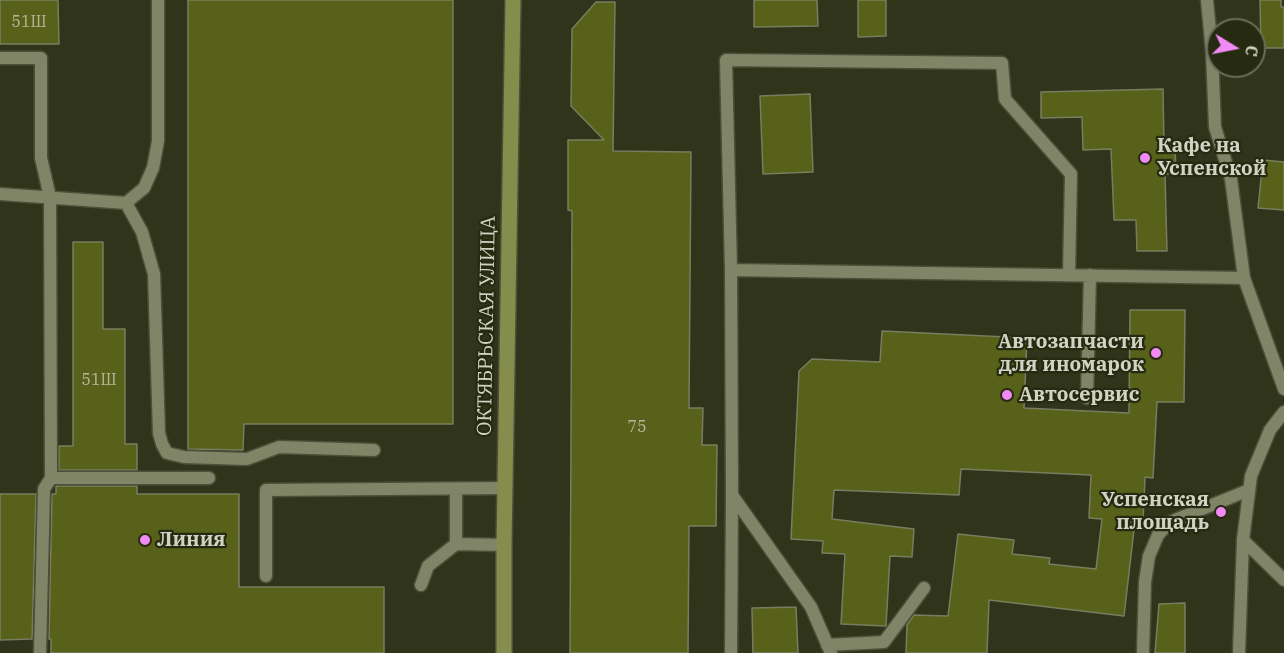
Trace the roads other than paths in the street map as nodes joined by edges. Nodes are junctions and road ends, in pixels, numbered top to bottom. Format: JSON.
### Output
{"nodes":[{"id":1,"x":158,"y":0,"type":"edge"},
{"id":2,"x":513,"y":0,"type":"edge"},
{"id":3,"x":1206,"y":0,"type":"edge"},
{"id":4,"x":0,"y":58,"type":"edge"},
{"id":5,"x":0,"y":194,"type":"edge"},
{"id":6,"x":50,"y":197,"type":"junction"},
{"id":7,"x":126,"y":203,"type":"junction"},
{"id":8,"x":731,"y":270,"type":"junction"},
{"id":9,"x":1069,"y":275,"type":"junction"},
{"id":10,"x":1090,"y":275,"type":"junction"},
{"id":11,"x":1244,"y":278,"type":"junction"},
{"id":12,"x":1284,"y":389,"type":"edge"},
{"id":13,"x":1087,"y":398,"type":"dead end"},
{"id":14,"x":1284,"y":412,"type":"edge"},
{"id":15,"x":374,"y":450,"type":"dead end"},
{"id":16,"x":51,"y":478,"type":"junction"},
{"id":17,"x":209,"y":478,"type":"dead end"},
{"id":18,"x":505,"y":488,"type":"junction"},
{"id":19,"x":456,"y":489,"type":"junction"},
{"id":20,"x":1249,"y":490,"type":"junction"},
{"id":21,"x":732,"y":495,"type":"junction"},
{"id":22,"x":1243,"y":540,"type":"junction"},
{"id":23,"x":456,"y":544,"type":"junction"},
{"id":24,"x":504,"y":545,"type":"junction"},
{"id":25,"x":266,"y":576,"type":"dead end"},
{"id":26,"x":1284,"y":580,"type":"edge"},
{"id":27,"x":421,"y":585,"type":"dead end"},
{"id":28,"x":924,"y":588,"type":"dead end"},
{"id":29,"x":829,"y":649,"type":"edge"},
{"id":30,"x":40,"y":653,"type":"edge"},
{"id":31,"x":504,"y":653,"type":"edge"},
{"id":32,"x":731,"y":653,"type":"edge"},
{"id":33,"x":1143,"y":653,"type":"edge"},
{"id":34,"x":1239,"y":653,"type":"edge"}],
"edges":[{"from":1,"to":7,"type":"street"},
{"from":2,"to":18,"type":"main road","name":"ОКТЯБРЬСКАЯ УЛИЦА"},
{"from":3,"to":11,"type":"street"},
{"from":4,"to":6,"type":"street"},
{"from":5,"to":6,"type":"street"},
{"from":6,"to":7,"type":"street"},
{"from":6,"to":16,"type":"street"},
{"from":7,"to":15,"type":"street"},
{"from":8,"to":9,"type":"street"},
{"from":8,"to":9,"type":"street"},
{"from":8,"to":21,"type":"street"},
{"from":9,"to":10,"type":"street"},
{"from":10,"to":11,"type":"street"},
{"from":10,"to":13,"type":"street"},
{"from":11,"to":12,"type":"street"},
{"from":14,"to":20,"type":"street"},
{"from":16,"to":17,"type":"street"},
{"from":16,"to":30,"type":"street"},
{"from":18,"to":19,"type":"street"},
{"from":18,"to":24,"type":"main road","name":"ОКТЯБРЬСКАЯ УЛИЦА"},
{"from":19,"to":23,"type":"street"},
{"from":19,"to":25,"type":"street"},
{"from":20,"to":22,"type":"street"},
{"from":20,"to":33,"type":"street"},
{"from":21,"to":29,"type":"street"},
{"from":21,"to":32,"type":"street"},
{"from":22,"to":26,"type":"street"},
{"from":22,"to":34,"type":"street"},
{"from":23,"to":24,"type":"street"},
{"from":23,"to":27,"type":"street"},
{"from":24,"to":31,"type":"main road","name":"ОКТЯБРЬСКАЯ УЛИЦА"},
{"from":28,"to":29,"type":"street"}]}
